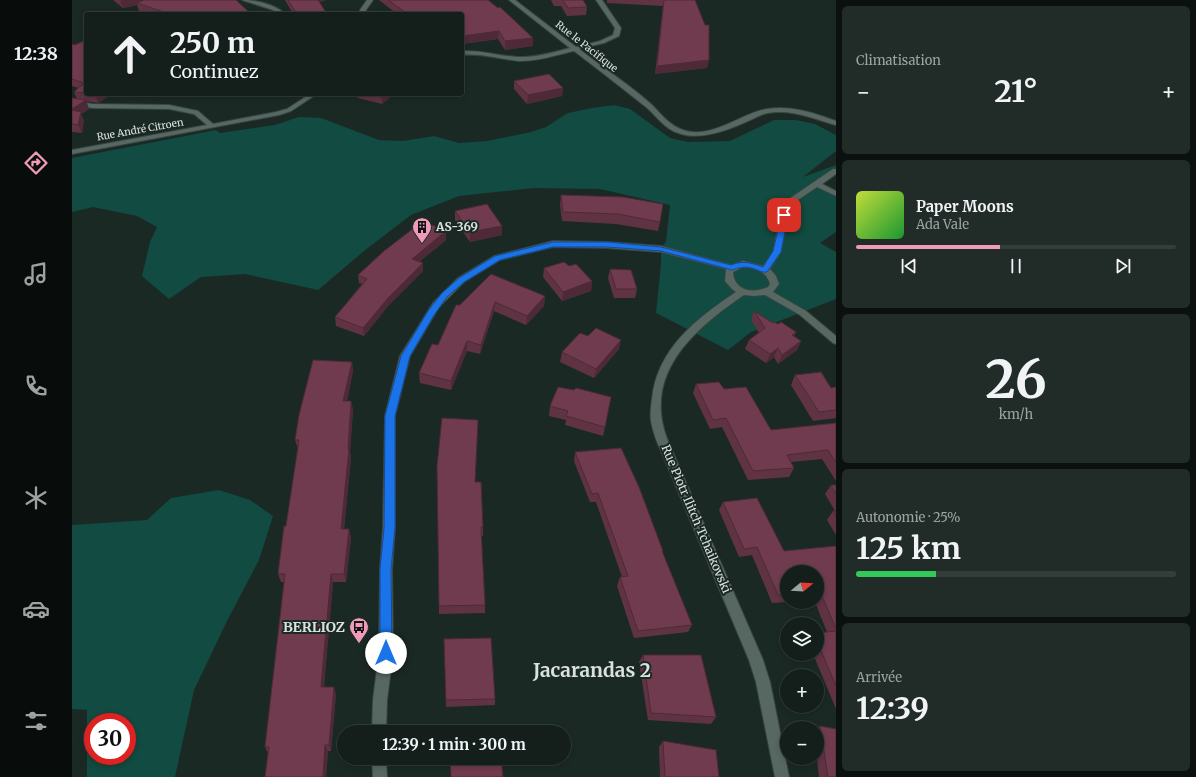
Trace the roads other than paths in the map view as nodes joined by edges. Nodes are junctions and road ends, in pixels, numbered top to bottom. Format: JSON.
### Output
{"nodes":[{"id":1,"x":245,"y":0,"type":"edge"},
{"id":2,"x":370,"y":0,"type":"edge"},
{"id":3,"x":512,"y":0,"type":"edge"},
{"id":4,"x":599,"y":0,"type":"edge"},
{"id":5,"x":280,"y":12,"type":"edge"},
{"id":6,"x":362,"y":12,"type":"edge"},
{"id":7,"x":574,"y":48,"type":"junction"},
{"id":8,"x":464,"y":53,"type":"edge"},
{"id":9,"x":311,"y":96,"type":"edge"},
{"id":10,"x":72,"y":103,"type":"edge"},
{"id":11,"x":836,"y":123,"type":"edge"},
{"id":12,"x":212,"y":126,"type":"junction"},
{"id":13,"x":72,"y":152,"type":"edge"},
{"id":14,"x":836,"y":171,"type":"edge"},
{"id":15,"x":816,"y":184,"type":"junction"},
{"id":16,"x":836,"y":194,"type":"edge"},
{"id":17,"x":732,"y":268,"type":"junction"},
{"id":18,"x":764,"y":270,"type":"junction"},
{"id":19,"x":743,"y":291,"type":"junction"},
{"id":20,"x":767,"y":292,"type":"junction"},
{"id":21,"x":836,"y":341,"type":"edge"},
{"id":22,"x":379,"y":725,"type":"edge"},
{"id":23,"x":379,"y":765,"type":"edge"},
{"id":24,"x":380,"y":777,"type":"edge"},
{"id":25,"x":782,"y":777,"type":"edge"}],
"edges":[{"from":1,"to":5,"type":"street"},
{"from":2,"to":6,"type":"street"},
{"from":3,"to":7,"type":"street","name":"Rue le Pacifique"},
{"from":4,"to":7,"type":"street"},
{"from":7,"to":8,"type":"street"},
{"from":7,"to":11,"type":"street","name":"Rue le Pacifique"},
{"from":9,"to":12,"type":"street","name":"Rue André Citroen"},
{"from":10,"to":12,"type":"street"},
{"from":12,"to":13,"type":"street","name":"Rue André Citroen"},
{"from":14,"to":15,"type":"street"},
{"from":15,"to":16,"type":"street"},
{"from":15,"to":18,"type":"street"},
{"from":17,"to":18,"type":"street"},
{"from":17,"to":19,"type":"street"},
{"from":17,"to":22,"type":"street"},
{"from":18,"to":20,"type":"street"},
{"from":19,"to":20,"type":"street"},
{"from":19,"to":25,"type":"street","name":"Rue Piotr Ilitch Tchaikovski"},
{"from":20,"to":21,"type":"street"},
{"from":23,"to":24,"type":"street"}]}
